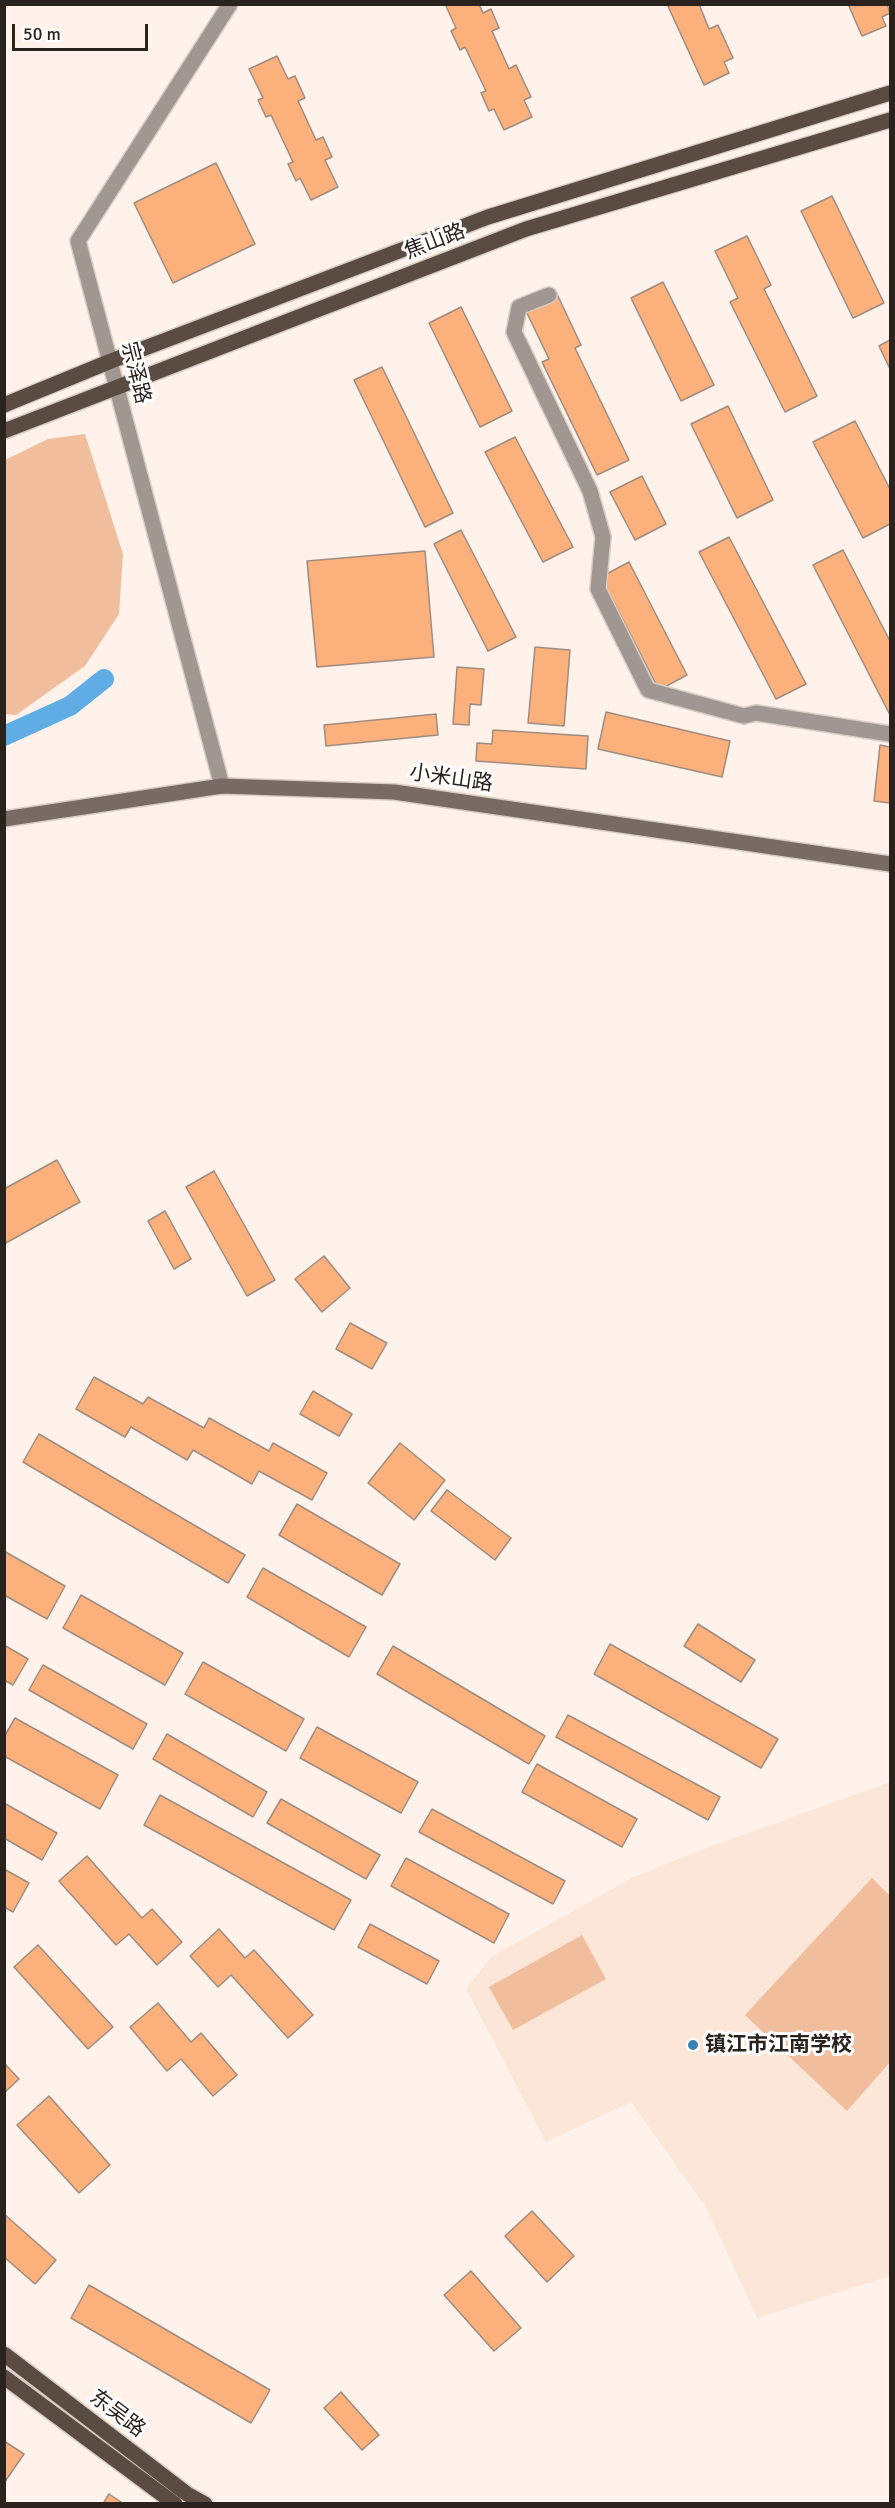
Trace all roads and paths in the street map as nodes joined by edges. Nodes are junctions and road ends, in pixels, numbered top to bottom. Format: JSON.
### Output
{"nodes":[{"id":1,"x":230,"y":4,"type":"edge"},
{"id":2,"x":891,"y":93,"type":"edge"},
{"id":3,"x":891,"y":120,"type":"edge"},
{"id":4,"x":549,"y":295,"type":"dead end"},
{"id":5,"x":111,"y":361,"type":"junction"},
{"id":6,"x":116,"y":387,"type":"junction"},
{"id":7,"x":4,"y":405,"type":"edge"},
{"id":8,"x":4,"y":431,"type":"edge"},
{"id":9,"x":891,"y":734,"type":"edge"},
{"id":10,"x":222,"y":786,"type":"junction"},
{"id":11,"x":4,"y":819,"type":"edge"},
{"id":12,"x":891,"y":864,"type":"edge"},
{"id":13,"x":4,"y":2354,"type":"edge"},
{"id":14,"x":4,"y":2377,"type":"edge"},
{"id":15,"x":175,"y":2504,"type":"edge"},
{"id":16,"x":205,"y":2504,"type":"edge"}],
"edges":[{"from":1,"to":5,"type":"street","name":"宗泽路"},
{"from":2,"to":5,"type":"main road","name":"焦山路"},
{"from":3,"to":6,"type":"main road","name":"焦山路"},
{"from":4,"to":9,"type":"street"},
{"from":5,"to":6,"type":"street","name":"宗泽路"},
{"from":5,"to":7,"type":"main road","name":"焦山路"},
{"from":6,"to":8,"type":"main road","name":"焦山路"},
{"from":6,"to":10,"type":"street","name":"宗泽路"},
{"from":10,"to":11,"type":"street","name":"小米山路"},
{"from":10,"to":12,"type":"street","name":"小米山路"},
{"from":13,"to":16,"type":"main road","name":"东吴路"},
{"from":14,"to":15,"type":"main road","name":"东吴路"}]}
